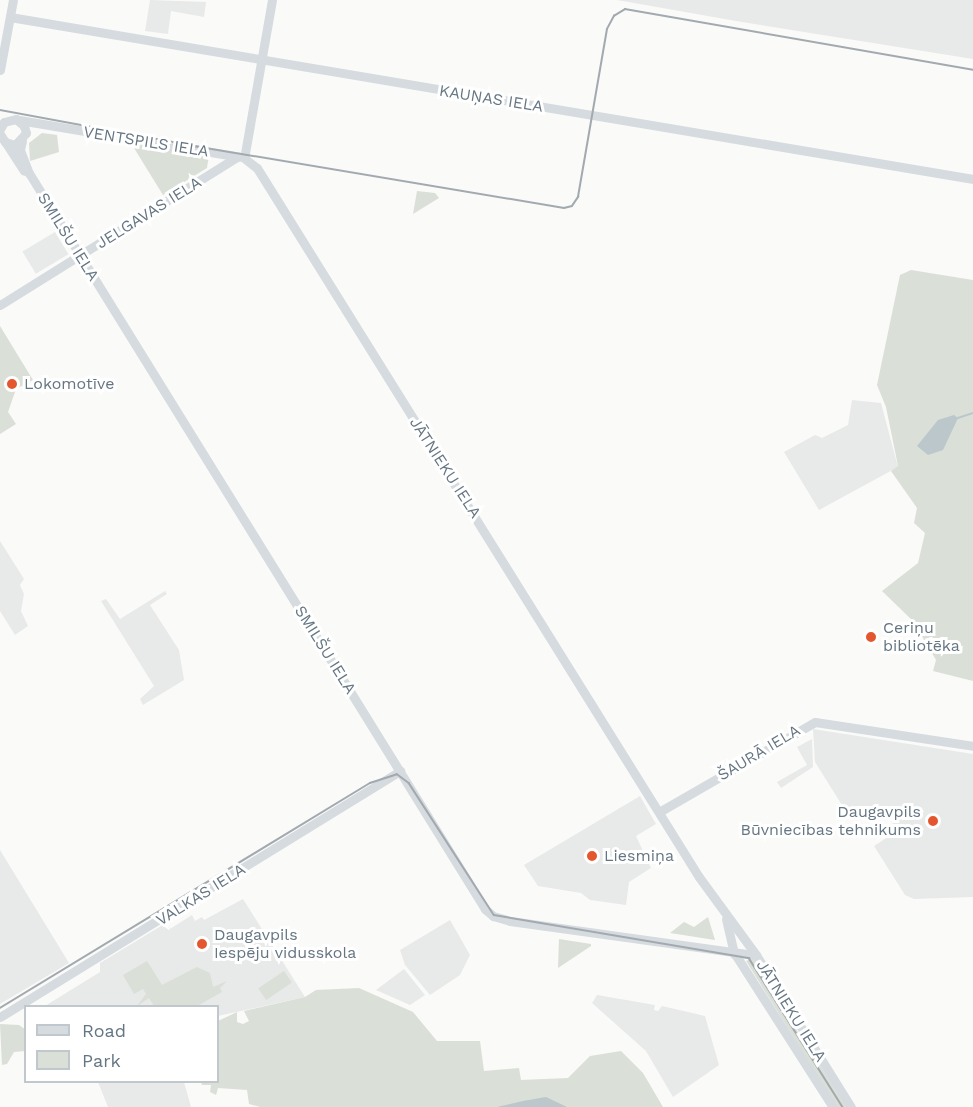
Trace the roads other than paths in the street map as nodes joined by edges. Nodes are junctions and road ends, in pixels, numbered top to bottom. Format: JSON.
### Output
{"nodes":[{"id":1,"x":13,"y":0,"type":"edge"},
{"id":2,"x":272,"y":0,"type":"edge"},
{"id":3,"x":10,"y":17,"type":"junction"},
{"id":4,"x":261,"y":59,"type":"junction"},
{"id":5,"x":0,"y":70,"type":"edge"},
{"id":6,"x":0,"y":115,"type":"edge"},
{"id":7,"x":16,"y":120,"type":"junction"},
{"id":8,"x":48,"y":126,"type":"junction"},
{"id":9,"x":0,"y":129,"type":"edge"},
{"id":10,"x":0,"y":134,"type":"edge"},
{"id":11,"x":24,"y":139,"type":"junction"},
{"id":12,"x":6,"y":143,"type":"junction"},
{"id":13,"x":240,"y":158,"type":"junction"},
{"id":14,"x":29,"y":173,"type":"junction"},
{"id":15,"x":973,"y":179,"type":"edge"},
{"id":16,"x":80,"y":256,"type":"junction"},
{"id":17,"x":0,"y":305,"type":"edge"},
{"id":18,"x":973,"y":746,"type":"edge"},
{"id":19,"x":400,"y":771,"type":"junction"},
{"id":20,"x":659,"y":812,"type":"junction"},
{"id":21,"x":726,"y":919,"type":"junction"},
{"id":22,"x":734,"y":954,"type":"junction"},
{"id":23,"x":756,"y":955,"type":"junction"},
{"id":24,"x":0,"y":1017,"type":"edge"},
{"id":25,"x":833,"y":1107,"type":"edge"},
{"id":26,"x":851,"y":1107,"type":"edge"}],
"edges":[{"from":1,"to":3,"type":"street"},
{"from":2,"to":4,"type":"street"},
{"from":3,"to":4,"type":"street","name":"KAUŅAS IELA"},
{"from":3,"to":5,"type":"street"},
{"from":4,"to":13,"type":"street"},
{"from":4,"to":15,"type":"street","name":"KAUŅAS IELA"},
{"from":6,"to":7,"type":"street"},
{"from":7,"to":8,"type":"street","name":"VENTSPILS IELA"},
{"from":7,"to":9,"type":"street"},
{"from":7,"to":11,"type":"street","name":"SMILŠU IELA"},
{"from":8,"to":11,"type":"street"},
{"from":8,"to":13,"type":"street","name":"VENTSPILS IELA"},
{"from":10,"to":12,"type":"street","name":"SMILŠU IELA"},
{"from":11,"to":12,"type":"street"},
{"from":11,"to":14,"type":"street","name":"SMILŠU IELA"},
{"from":12,"to":14,"type":"street","name":"SMILŠU IELA"},
{"from":13,"to":16,"type":"street","name":"JELGAVAS IELA"},
{"from":13,"to":20,"type":"street","name":"JĀTNIEKU IELA"},
{"from":14,"to":16,"type":"street","name":"SMILŠU IELA"},
{"from":16,"to":17,"type":"street","name":"JELGAVAS IELA"},
{"from":16,"to":19,"type":"street","name":"SMILŠU IELA"},
{"from":18,"to":20,"type":"street","name":"ŠAURĀ IELA"},
{"from":19,"to":22,"type":"street","name":"SMILŠU IELA"},
{"from":19,"to":24,"type":"street","name":"VALKAS IELA"},
{"from":20,"to":21,"type":"street","name":"JĀTNIEKU IELA"},
{"from":21,"to":22,"type":"street","name":"JĀTNIEKU IELA"},
{"from":21,"to":23,"type":"street","name":"JĀTNIEKU IELA"},
{"from":22,"to":23,"type":"street","name":"SMILŠU IELA"},
{"from":22,"to":25,"type":"street","name":"JĀTNIEKU IELA"},
{"from":23,"to":26,"type":"street","name":"JĀTNIEKU IELA"}]}
